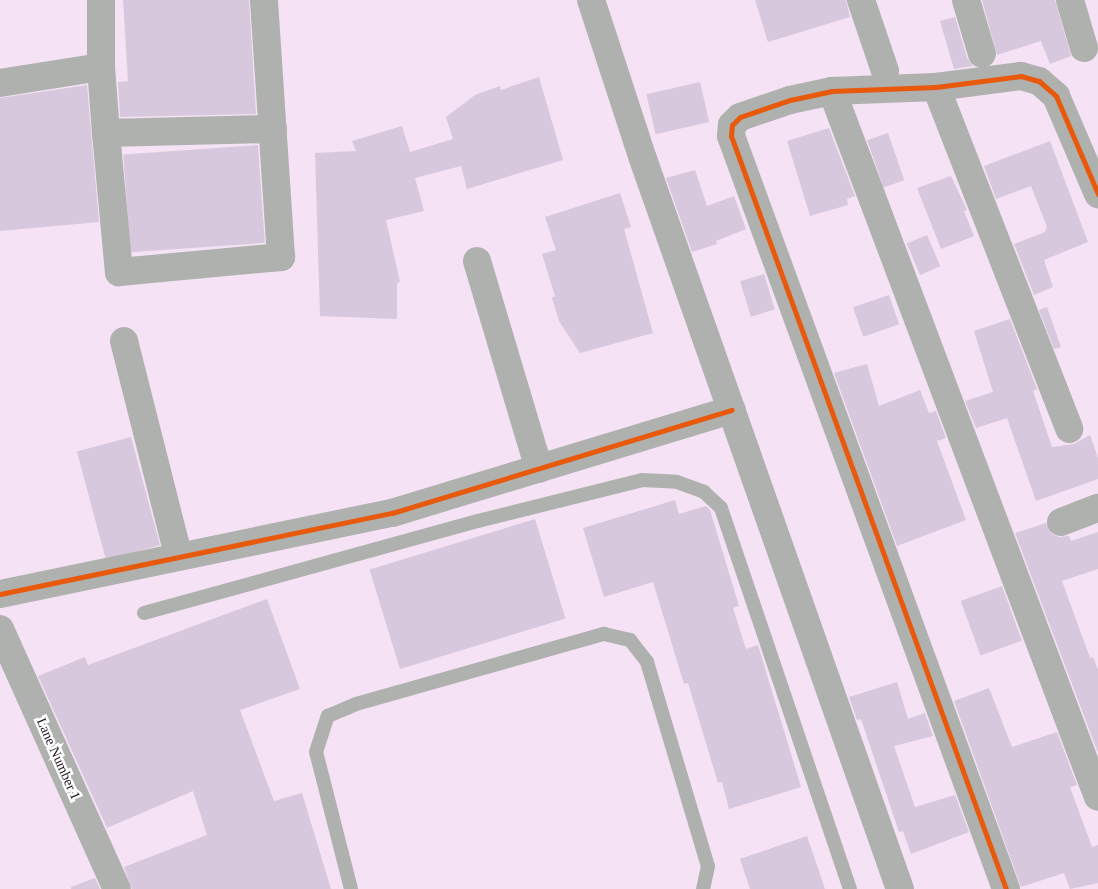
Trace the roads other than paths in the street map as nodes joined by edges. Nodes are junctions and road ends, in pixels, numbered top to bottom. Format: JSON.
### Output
{"nodes":[{"id":1,"x":101,"y":0,"type":"edge"},
{"id":2,"x":264,"y":0,"type":"edge"},
{"id":3,"x":591,"y":0,"type":"edge"},
{"id":4,"x":861,"y":0,"type":"edge"},
{"id":5,"x":966,"y":0,"type":"edge"},
{"id":6,"x":1070,"y":0,"type":"edge"},
{"id":7,"x":1084,"y":48,"type":"dead end"},
{"id":8,"x":982,"y":54,"type":"dead end"},
{"id":9,"x":101,"y":68,"type":"junction"},
{"id":10,"x":885,"y":71,"type":"dead end"},
{"id":11,"x":0,"y":82,"type":"edge"},
{"id":12,"x":936,"y":88,"type":"junction"},
{"id":13,"x":832,"y":91,"type":"junction"},
{"id":14,"x":273,"y":129,"type":"junction"},
{"id":15,"x":106,"y":133,"type":"junction"},
{"id":16,"x":1098,"y":194,"type":"edge"},
{"id":17,"x":477,"y":261,"type":"dead end"},
{"id":18,"x":124,"y":341,"type":"dead end"},
{"id":19,"x":732,"y":410,"type":"junction"},
{"id":20,"x":1069,"y":429,"type":"dead end"},
{"id":21,"x":539,"y":468,"type":"junction"},
{"id":22,"x":1098,"y":508,"type":"edge"},
{"id":23,"x":1061,"y":522,"type":"dead end"},
{"id":24,"x":178,"y":555,"type":"junction"},
{"id":25,"x":0,"y":594,"type":"edge"},
{"id":26,"x":144,"y":613,"type":"dead end"},
{"id":27,"x":0,"y":629,"type":"edge"},
{"id":28,"x":1098,"y":797,"type":"edge"},
{"id":29,"x":117,"y":889,"type":"edge"},
{"id":30,"x":351,"y":889,"type":"edge"},
{"id":31,"x":703,"y":889,"type":"edge"},
{"id":32,"x":850,"y":889,"type":"edge"},
{"id":33,"x":900,"y":889,"type":"edge"},
{"id":34,"x":1006,"y":889,"type":"edge"}],
"edges":[{"from":1,"to":9,"type":"street"},
{"from":2,"to":14,"type":"street"},
{"from":3,"to":19,"type":"street"},
{"from":4,"to":10,"type":"street"},
{"from":5,"to":8,"type":"street"},
{"from":6,"to":7,"type":"street"},
{"from":9,"to":11,"type":"street"},
{"from":9,"to":15,"type":"street"},
{"from":12,"to":13,"type":"street"},
{"from":12,"to":16,"type":"street"},
{"from":12,"to":20,"type":"street"},
{"from":13,"to":28,"type":"street"},
{"from":13,"to":34,"type":"street"},
{"from":14,"to":15,"type":"street"},
{"from":14,"to":15,"type":"street"},
{"from":17,"to":21,"type":"street"},
{"from":18,"to":24,"type":"street"},
{"from":19,"to":21,"type":"street"},
{"from":19,"to":33,"type":"street"},
{"from":21,"to":24,"type":"street"},
{"from":22,"to":23,"type":"street"},
{"from":24,"to":25,"type":"street"},
{"from":26,"to":32,"type":"lane"},
{"from":27,"to":29,"type":"street","name":"Lane Number 1"},
{"from":30,"to":31,"type":"lane"}]}
